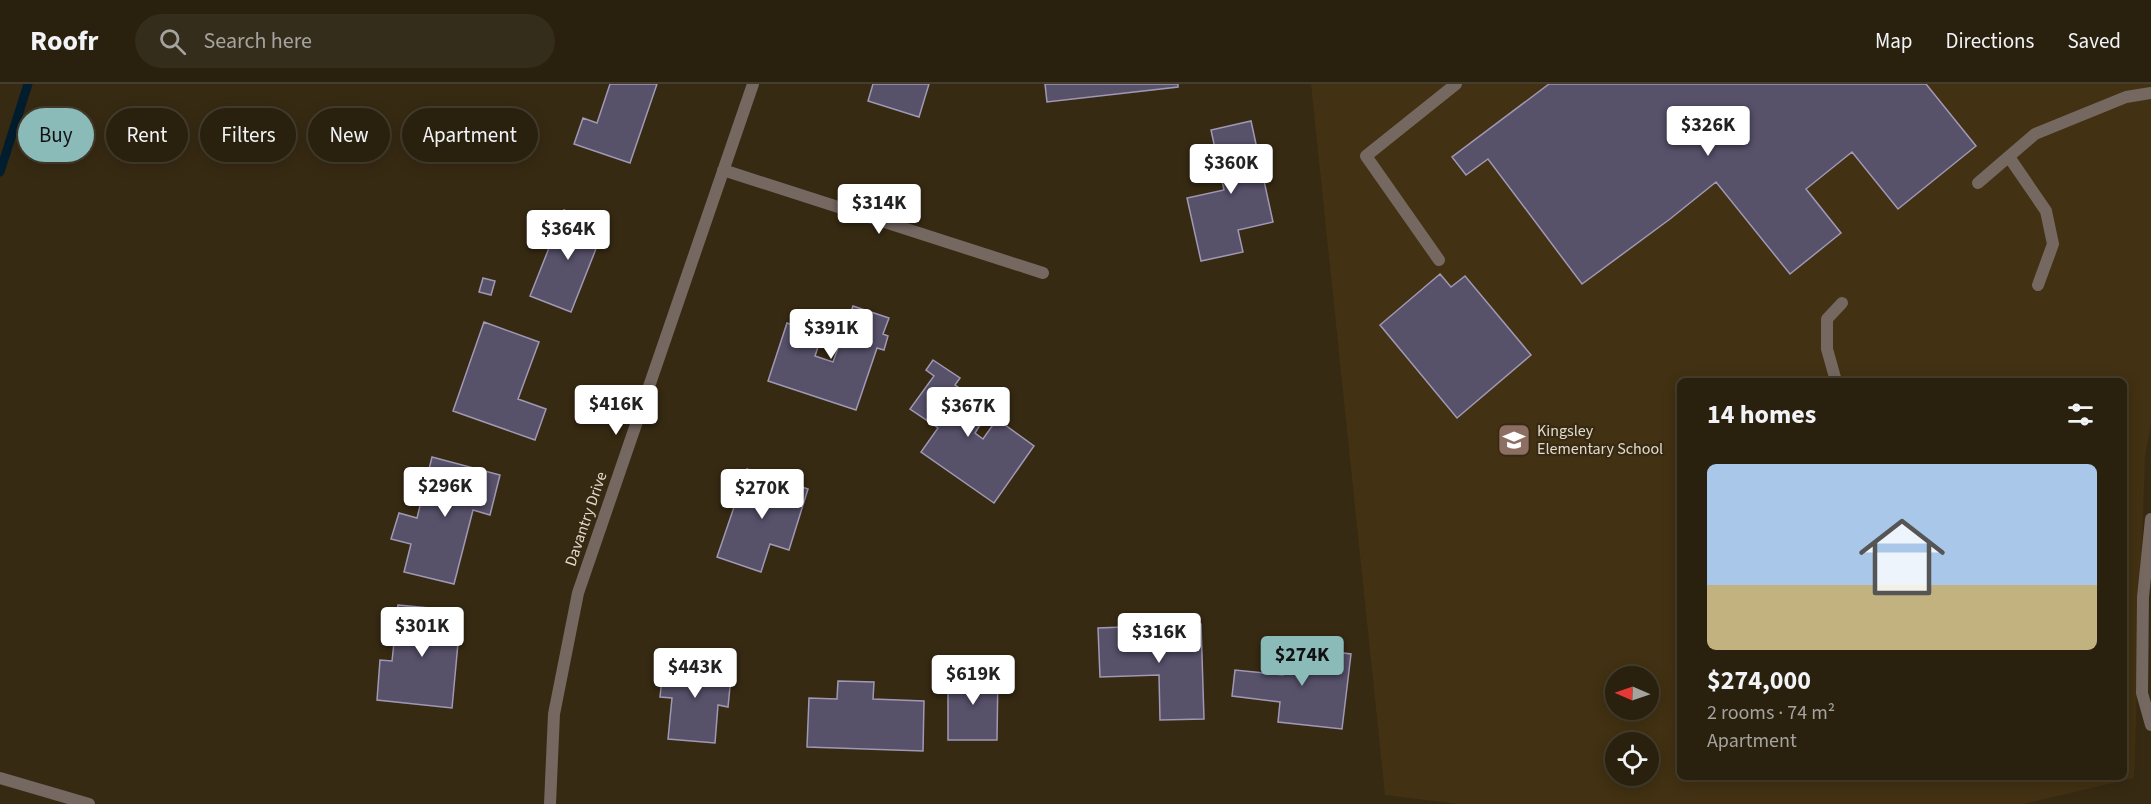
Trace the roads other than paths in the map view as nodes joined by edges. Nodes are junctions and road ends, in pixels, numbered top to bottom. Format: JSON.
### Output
{"nodes":[{"id":1,"x":753,"y":84,"type":"edge"},
{"id":2,"x":1456,"y":84,"type":"edge"},
{"id":3,"x":2151,"y":93,"type":"edge"},
{"id":4,"x":2009,"y":157,"type":"junction"},
{"id":5,"x":723,"y":170,"type":"junction"},
{"id":6,"x":1978,"y":183,"type":"dead end"},
{"id":7,"x":1438,"y":260,"type":"dead end"},
{"id":8,"x":1044,"y":273,"type":"dead end"},
{"id":9,"x":2038,"y":285,"type":"dead end"},
{"id":10,"x":1842,"y":303,"type":"dead end"},
{"id":11,"x":1835,"y":378,"type":"edge"},
{"id":12,"x":2151,"y":519,"type":"edge"},
{"id":13,"x":2151,"y":725,"type":"edge"},
{"id":14,"x":0,"y":778,"type":"edge"},
{"id":15,"x":89,"y":804,"type":"edge"},
{"id":16,"x":550,"y":804,"type":"edge"}],
"edges":[{"from":1,"to":5,"type":"street","name":"Davantry Drive"},
{"from":2,"to":7,"type":"street"},
{"from":3,"to":4,"type":"street"},
{"from":4,"to":6,"type":"street"},
{"from":4,"to":9,"type":"street"},
{"from":5,"to":8,"type":"street"},
{"from":5,"to":16,"type":"street","name":"Davantry Drive"},
{"from":10,"to":11,"type":"street"},
{"from":12,"to":13,"type":"street"},
{"from":14,"to":15,"type":"street"}]}
